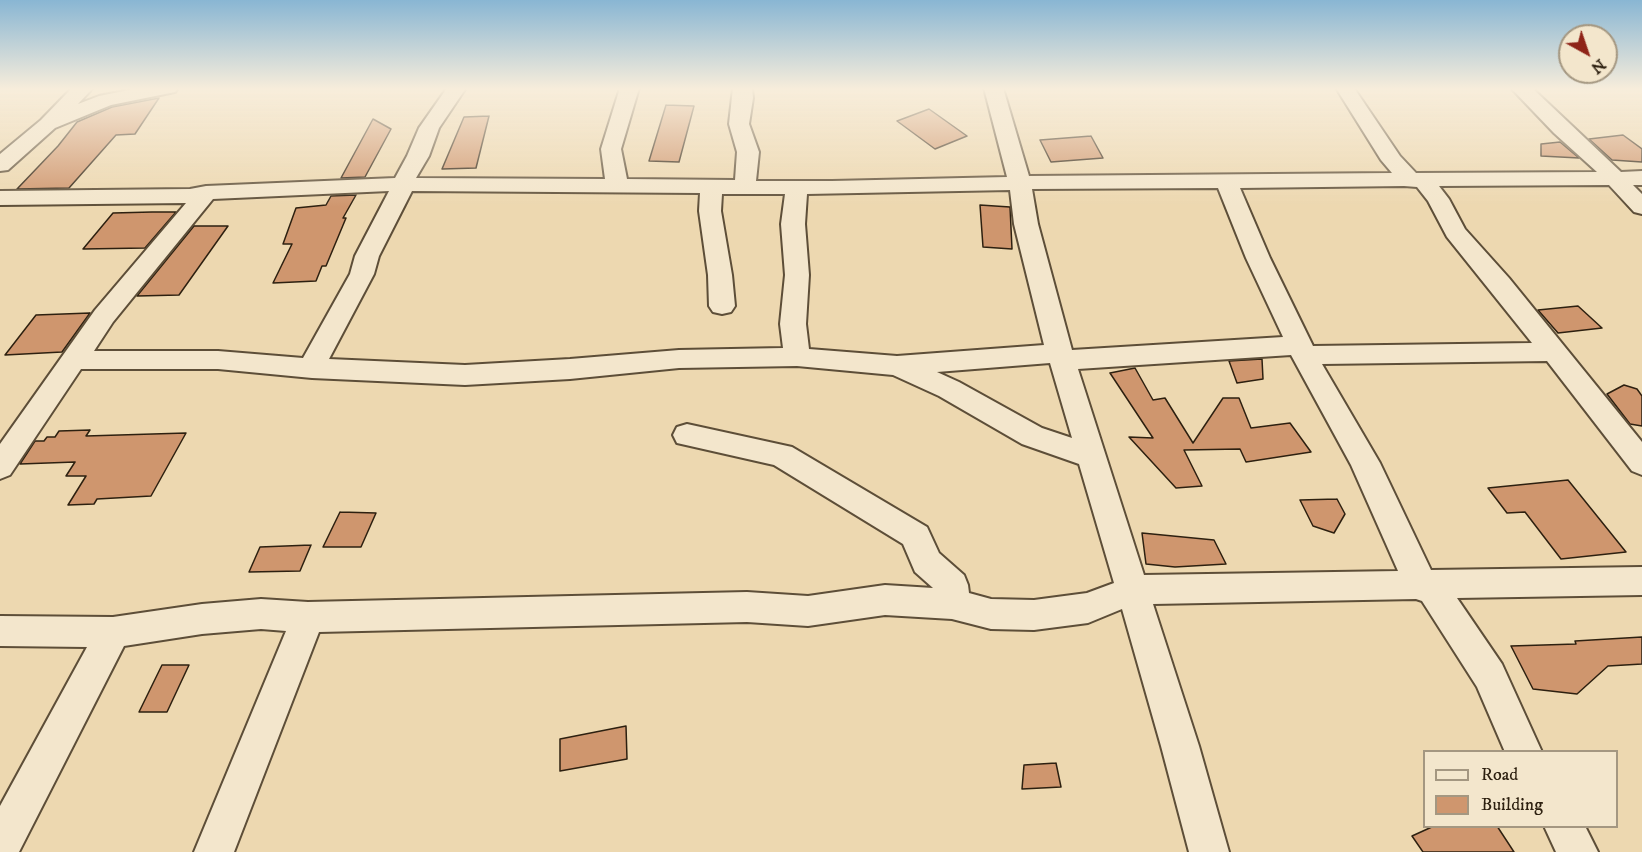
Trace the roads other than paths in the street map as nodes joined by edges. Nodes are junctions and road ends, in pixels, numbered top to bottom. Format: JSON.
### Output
{"nodes":[{"id":1,"x":44,"y":128,"type":"edge"},
{"id":2,"x":429,"y":128,"type":"edge"},
{"id":3,"x":616,"y":128,"type":"edge"},
{"id":4,"x":740,"y":128,"type":"edge"},
{"id":5,"x":1004,"y":128,"type":"edge"},
{"id":6,"x":1371,"y":128,"type":"edge"},
{"id":7,"x":1560,"y":128,"type":"edge"},
{"id":8,"x":0,"y":165,"type":"edge"},
{"id":9,"x":1642,"y":178,"type":"edge"},
{"id":10,"x":1617,"y":179,"type":"junction"},
{"id":11,"x":1418,"y":182,"type":"junction"},
{"id":12,"x":1020,"y":183,"type":"junction"},
{"id":13,"x":1227,"y":183,"type":"junction"},
{"id":14,"x":404,"y":184,"type":"junction"},
{"id":15,"x":617,"y":186,"type":"junction"},
{"id":16,"x":712,"y":186,"type":"junction"},
{"id":17,"x":745,"y":186,"type":"junction"},
{"id":18,"x":797,"y":187,"type":"junction"},
{"id":19,"x":206,"y":193,"type":"junction"},
{"id":20,"x":0,"y":198,"type":"edge"},
{"id":21,"x":1642,"y":207,"type":"edge"},
{"id":22,"x":722,"y":306,"type":"dead end"},
{"id":23,"x":1302,"y":350,"type":"junction"},
{"id":24,"x":1553,"y":352,"type":"junction"},
{"id":25,"x":1061,"y":356,"type":"junction"},
{"id":26,"x":797,"y":357,"type":"junction"},
{"id":27,"x":72,"y":360,"type":"junction"},
{"id":28,"x":897,"y":366,"type":"junction"},
{"id":29,"x":312,"y":368,"type":"junction"},
{"id":30,"x":687,"y":435,"type":"dead end"},
{"id":31,"x":1092,"y":457,"type":"junction"},
{"id":32,"x":1642,"y":463,"type":"edge"},
{"id":33,"x":0,"y":467,"type":"edge"},
{"id":34,"x":1642,"y":581,"type":"edge"},
{"id":35,"x":1426,"y":587,"type":"junction"},
{"id":36,"x":1132,"y":590,"type":"junction"},
{"id":37,"x":952,"y":604,"type":"junction"},
{"id":38,"x":308,"y":617,"type":"junction"},
{"id":39,"x":0,"y":630,"type":"edge"},
{"id":40,"x":113,"y":632,"type":"junction"},
{"id":41,"x":1523,"y":750,"type":"edge"},
{"id":42,"x":1564,"y":828,"type":"edge"},
{"id":43,"x":0,"y":850,"type":"edge"},
{"id":44,"x":214,"y":852,"type":"edge"},
{"id":45,"x":1209,"y":852,"type":"edge"},
{"id":46,"x":1578,"y":852,"type":"edge"}],
"edges":[{"from":1,"to":8,"type":"street"},
{"from":2,"to":14,"type":"street"},
{"from":3,"to":15,"type":"street"},
{"from":4,"to":17,"type":"street"},
{"from":5,"to":12,"type":"street"},
{"from":6,"to":11,"type":"street"},
{"from":7,"to":10,"type":"street"},
{"from":9,"to":10,"type":"street"},
{"from":10,"to":11,"type":"street"},
{"from":10,"to":21,"type":"street"},
{"from":11,"to":13,"type":"street"},
{"from":11,"to":24,"type":"street"},
{"from":12,"to":13,"type":"street"},
{"from":12,"to":18,"type":"street"},
{"from":12,"to":25,"type":"street"},
{"from":13,"to":23,"type":"street"},
{"from":14,"to":15,"type":"street"},
{"from":14,"to":19,"type":"street"},
{"from":14,"to":29,"type":"street"},
{"from":15,"to":16,"type":"street"},
{"from":16,"to":17,"type":"street"},
{"from":16,"to":22,"type":"street"},
{"from":17,"to":18,"type":"street"},
{"from":18,"to":26,"type":"street"},
{"from":19,"to":20,"type":"street"},
{"from":19,"to":27,"type":"street"},
{"from":23,"to":24,"type":"street"},
{"from":23,"to":25,"type":"street"},
{"from":23,"to":35,"type":"street"},
{"from":24,"to":32,"type":"street"},
{"from":25,"to":28,"type":"street"},
{"from":25,"to":31,"type":"street"},
{"from":26,"to":28,"type":"street"},
{"from":26,"to":29,"type":"street"},
{"from":27,"to":29,"type":"street"},
{"from":27,"to":33,"type":"street"},
{"from":28,"to":31,"type":"street"},
{"from":30,"to":37,"type":"street"},
{"from":31,"to":36,"type":"street"},
{"from":34,"to":35,"type":"street"},
{"from":35,"to":36,"type":"street"},
{"from":35,"to":41,"type":"street"},
{"from":36,"to":37,"type":"street"},
{"from":36,"to":45,"type":"street"},
{"from":37,"to":38,"type":"street"},
{"from":38,"to":40,"type":"street"},
{"from":38,"to":44,"type":"street"},
{"from":39,"to":40,"type":"street"},
{"from":40,"to":43,"type":"street"},
{"from":42,"to":46,"type":"street"}]}
